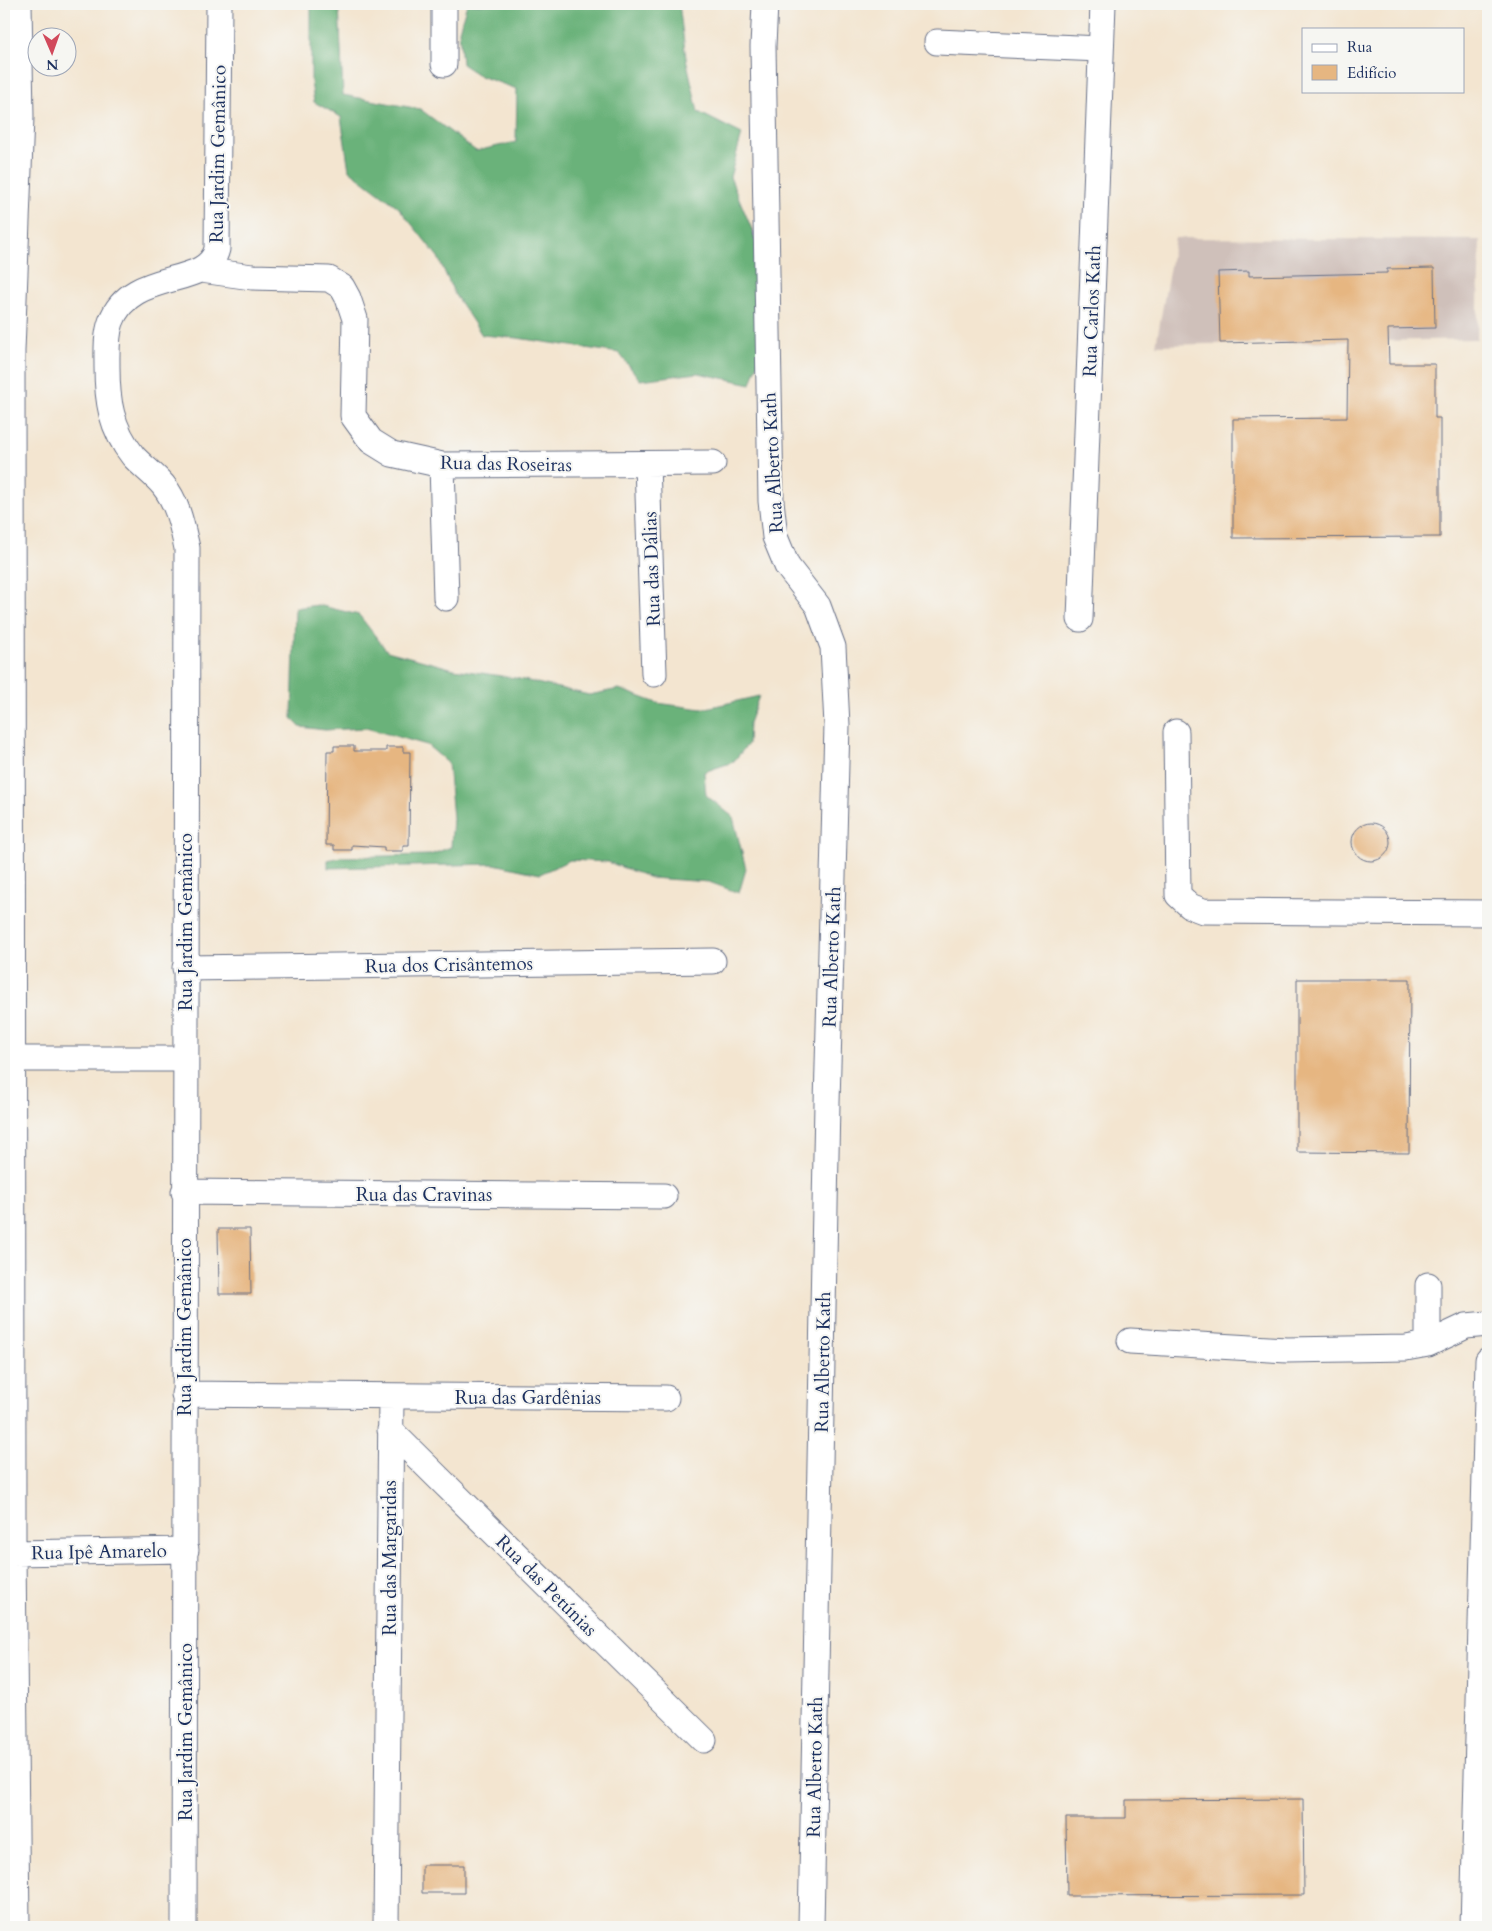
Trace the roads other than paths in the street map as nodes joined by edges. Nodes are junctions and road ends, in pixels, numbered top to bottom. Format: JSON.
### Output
{"nodes":[{"id":1,"x":19,"y":4,"type":"edge"},
{"id":2,"x":219,"y":4,"type":"edge"},
{"id":3,"x":444,"y":4,"type":"edge"},
{"id":4,"x":766,"y":4,"type":"edge"},
{"id":5,"x":1103,"y":4,"type":"edge"},
{"id":6,"x":937,"y":42,"type":"dead end"},
{"id":7,"x":1100,"y":49,"type":"junction"},
{"id":8,"x":444,"y":64,"type":"dead end"},
{"id":9,"x":201,"y":270,"type":"junction"},
{"id":10,"x":647,"y":464,"type":"junction"},
{"id":11,"x":713,"y":464,"type":"dead end"},
{"id":12,"x":442,"y":465,"type":"junction"},
{"id":13,"x":446,"y":598,"type":"dead end"},
{"id":14,"x":1080,"y":619,"type":"dead end"},
{"id":15,"x":654,"y":674,"type":"dead end"},
{"id":16,"x":1176,"y":732,"type":"dead end"},
{"id":17,"x":1488,"y":913,"type":"edge"},
{"id":18,"x":713,"y":961,"type":"dead end"},
{"id":19,"x":185,"y":968,"type":"junction"},
{"id":20,"x":12,"y":1059,"type":"junction"},
{"id":21,"x":185,"y":1059,"type":"junction"},
{"id":22,"x":184,"y":1192,"type":"junction"},
{"id":23,"x":664,"y":1196,"type":"dead end"},
{"id":24,"x":1428,"y":1285,"type":"dead end"},
{"id":25,"x":1488,"y":1324,"type":"edge"},
{"id":26,"x":1130,"y":1341,"type":"dead end"},
{"id":27,"x":1428,"y":1344,"type":"junction"},
{"id":28,"x":1488,"y":1360,"type":"edge"},
{"id":29,"x":184,"y":1394,"type":"junction"},
{"id":30,"x":391,"y":1396,"type":"junction"},
{"id":31,"x":666,"y":1398,"type":"dead end"},
{"id":32,"x":390,"y":1430,"type":"junction"},
{"id":33,"x":1487,"y":1449,"type":"edge"},
{"id":34,"x":186,"y":1550,"type":"junction"},
{"id":35,"x":13,"y":1553,"type":"junction"},
{"id":36,"x":704,"y":1740,"type":"dead end"},
{"id":37,"x":18,"y":1927,"type":"edge"},
{"id":38,"x":184,"y":1927,"type":"edge"},
{"id":39,"x":386,"y":1927,"type":"edge"},
{"id":40,"x":811,"y":1927,"type":"edge"},
{"id":41,"x":1472,"y":1927,"type":"edge"}],
"edges":[{"from":1,"to":20,"type":"street"},
{"from":2,"to":9,"type":"street","name":"Rua Jardim Gemânico"},
{"from":3,"to":8,"type":"street"},
{"from":4,"to":40,"type":"street","name":"Rua Alberto Kath"},
{"from":5,"to":7,"type":"street","name":"Rua Carlos Kath"},
{"from":6,"to":7,"type":"street"},
{"from":7,"to":14,"type":"street","name":"Rua Carlos Kath"},
{"from":9,"to":12,"type":"street","name":"Rua das Roseiras"},
{"from":9,"to":19,"type":"street","name":"Rua Jardim Gemânico"},
{"from":10,"to":11,"type":"street","name":"Rua das Roseiras"},
{"from":10,"to":12,"type":"street","name":"Rua das Roseiras"},
{"from":10,"to":15,"type":"street","name":"Rua das Dálias"},
{"from":12,"to":13,"type":"street"},
{"from":16,"to":17,"type":"street"},
{"from":18,"to":19,"type":"street","name":"Rua dos Crisântemos"},
{"from":19,"to":21,"type":"street","name":"Rua Jardim Gemânico"},
{"from":20,"to":21,"type":"street"},
{"from":20,"to":35,"type":"street"},
{"from":21,"to":22,"type":"street","name":"Rua Jardim Gemânico"},
{"from":22,"to":23,"type":"street","name":"Rua das Cravinas"},
{"from":22,"to":29,"type":"street","name":"Rua Jardim Gemânico"},
{"from":24,"to":27,"type":"street"},
{"from":25,"to":27,"type":"street"},
{"from":26,"to":27,"type":"street"},
{"from":28,"to":33,"type":"street"},
{"from":29,"to":30,"type":"street"},
{"from":29,"to":34,"type":"street","name":"Rua Jardim Gemânico"},
{"from":30,"to":31,"type":"street","name":"Rua das Gardênias"},
{"from":30,"to":32,"type":"street","name":"Rua das Margaridas"},
{"from":32,"to":36,"type":"street","name":"Rua das Petúnias"},
{"from":32,"to":39,"type":"street","name":"Rua das Margaridas"},
{"from":33,"to":41,"type":"street"},
{"from":34,"to":35,"type":"street","name":"Rua Ipê Amarelo"},
{"from":34,"to":38,"type":"street","name":"Rua Jardim Gemânico"},
{"from":35,"to":37,"type":"street"}]}
